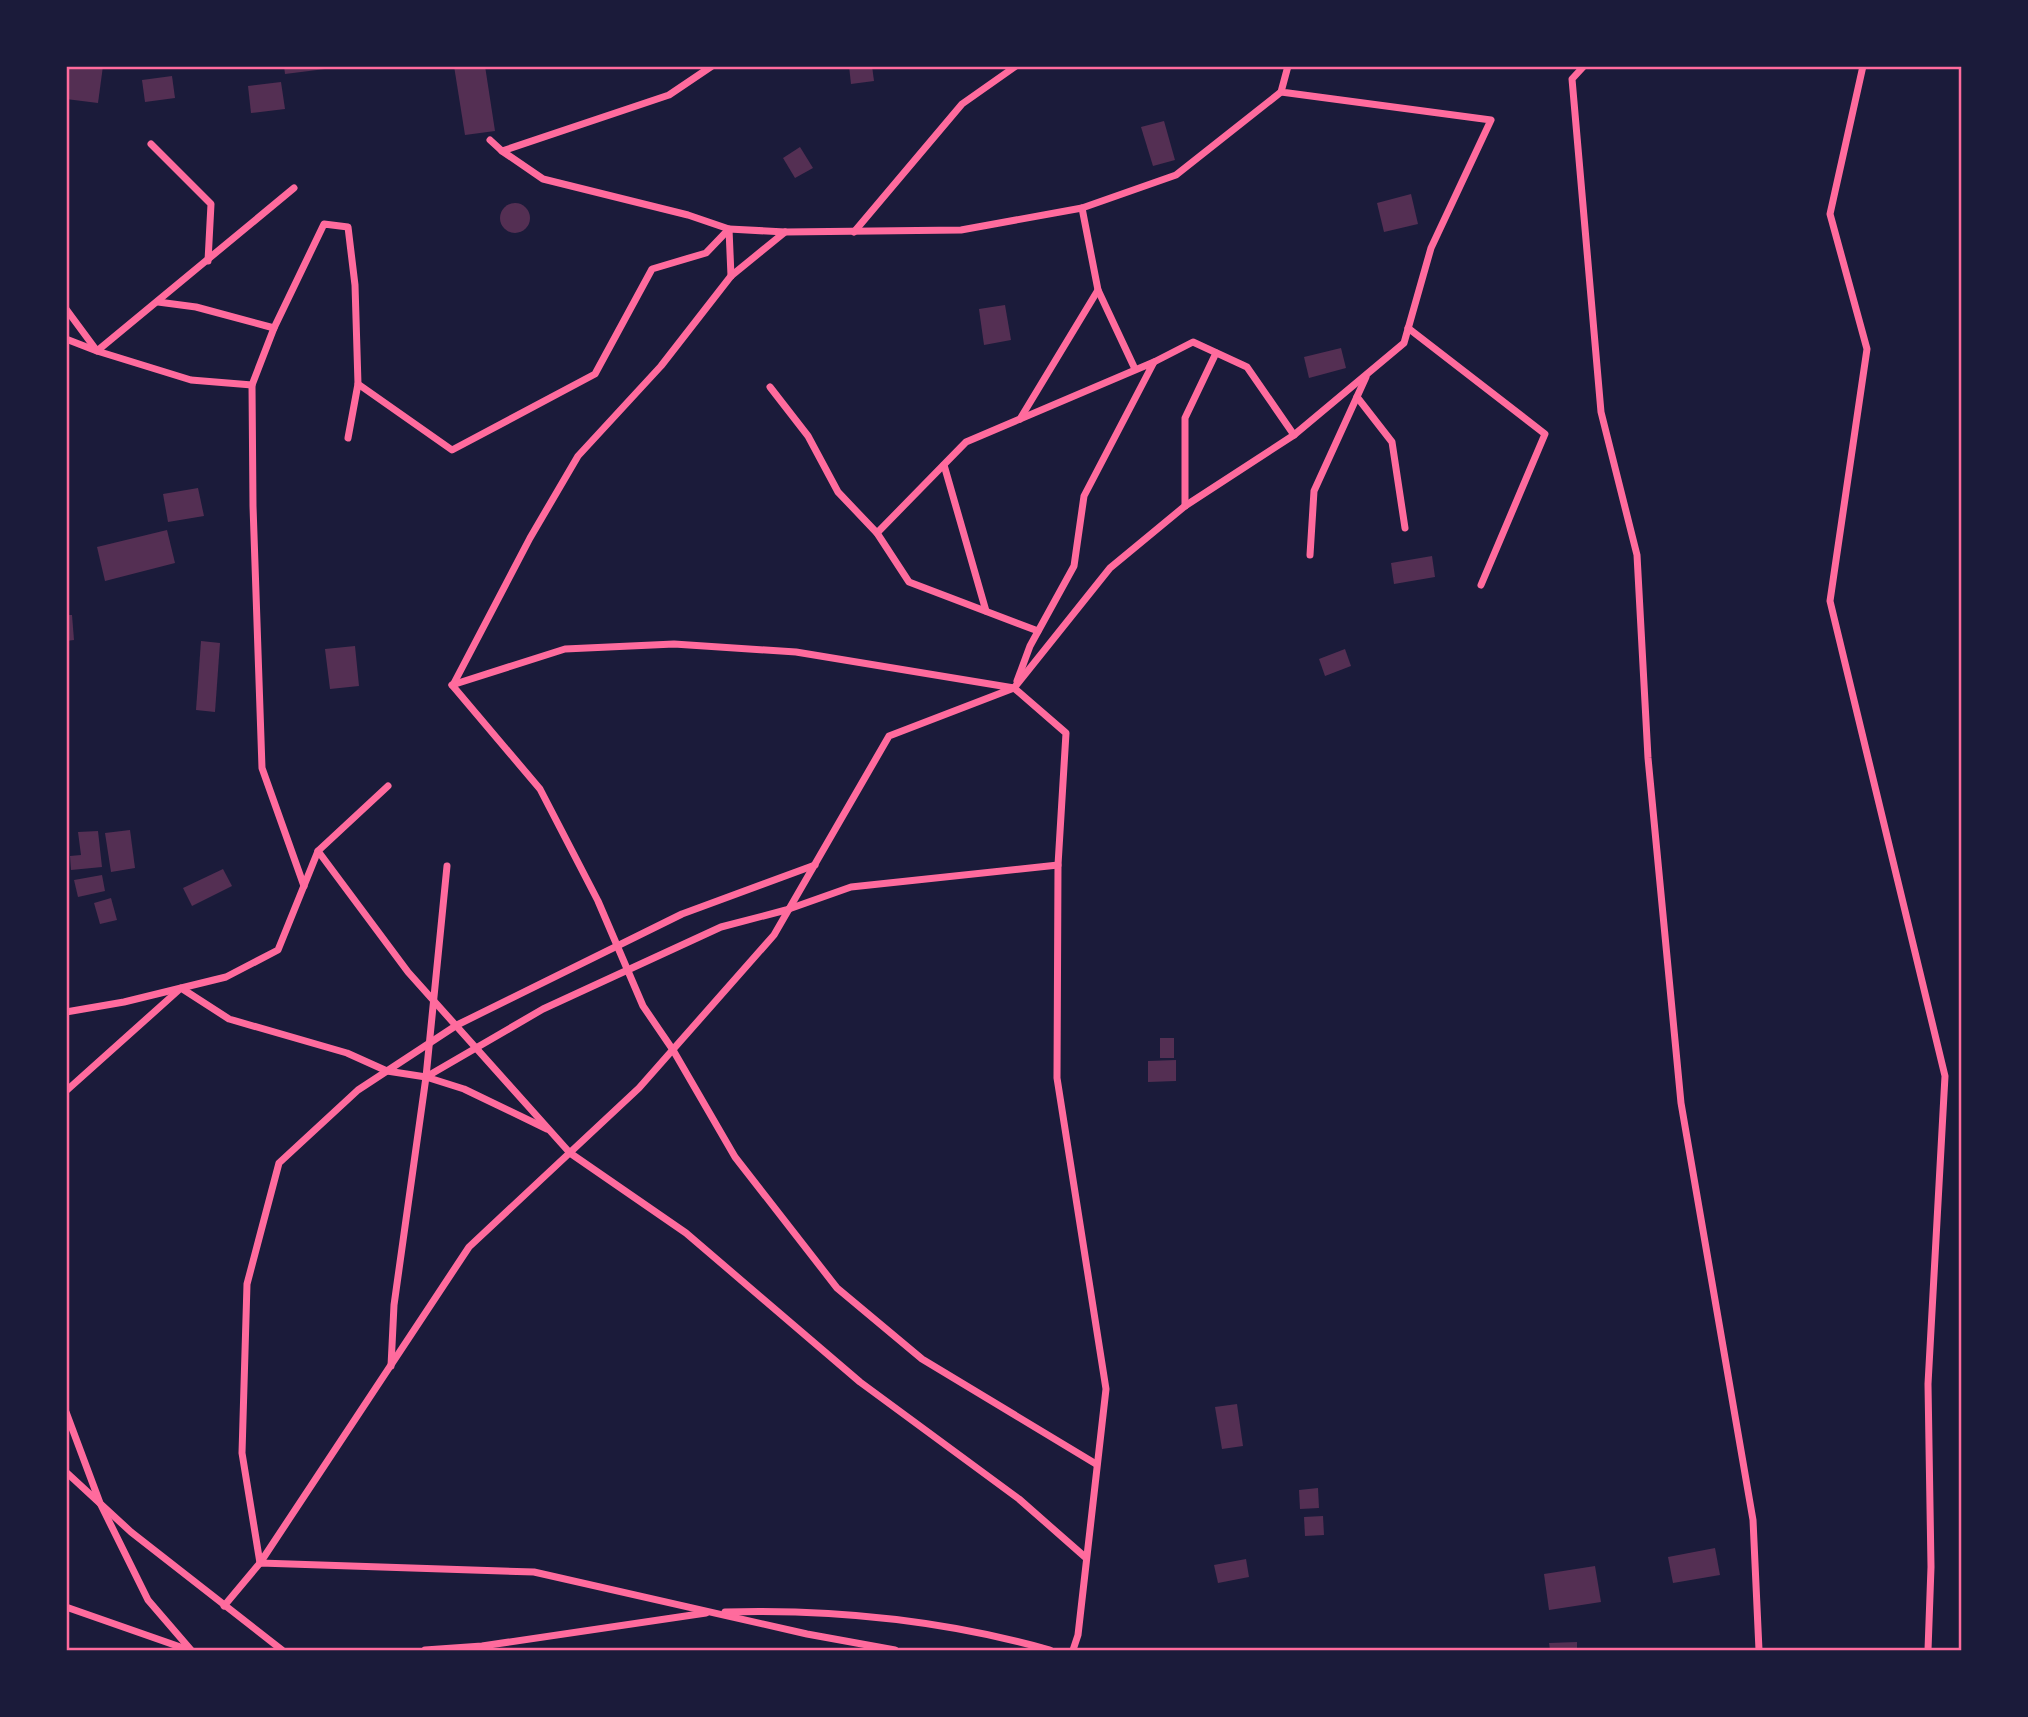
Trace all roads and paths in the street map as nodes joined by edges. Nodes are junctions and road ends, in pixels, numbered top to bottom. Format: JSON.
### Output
{"nodes":[{"id":1,"x":712,"y":66,"type":"edge"},
{"id":2,"x":1016,"y":66,"type":"edge"},
{"id":3,"x":1289,"y":66,"type":"edge"},
{"id":4,"x":1584,"y":66,"type":"edge"},
{"id":5,"x":1864,"y":66,"type":"edge"},
{"id":6,"x":1281,"y":92,"type":"junction"},
{"id":7,"x":490,"y":140,"type":"dead end"},
{"id":8,"x":151,"y":145,"type":"dead end"},
{"id":9,"x":502,"y":150,"type":"junction"},
{"id":10,"x":294,"y":188,"type":"dead end"},
{"id":11,"x":1082,"y":208,"type":"junction"},
{"id":12,"x":729,"y":229,"type":"junction"},
{"id":13,"x":785,"y":232,"type":"junction"},
{"id":14,"x":854,"y":232,"type":"junction"},
{"id":15,"x":208,"y":261,"type":"junction"},
{"id":16,"x":731,"y":276,"type":"junction"},
{"id":17,"x":1098,"y":290,"type":"junction"},
{"id":18,"x":158,"y":303,"type":"junction"},
{"id":19,"x":66,"y":309,"type":"edge"},
{"id":20,"x":274,"y":328,"type":"junction"},
{"id":21,"x":1408,"y":328,"type":"junction"},
{"id":22,"x":66,"y":339,"type":"edge"},
{"id":23,"x":97,"y":351,"type":"junction"},
{"id":24,"x":1216,"y":353,"type":"junction"},
{"id":25,"x":1154,"y":362,"type":"junction"},
{"id":26,"x":1135,"y":369,"type":"junction"},
{"id":27,"x":1368,"y":373,"type":"junction"},
{"id":28,"x":358,"y":384,"type":"junction"},
{"id":29,"x":252,"y":385,"type":"junction"},
{"id":30,"x":769,"y":387,"type":"dead end"},
{"id":31,"x":1357,"y":397,"type":"junction"},
{"id":32,"x":1019,"y":419,"type":"junction"},
{"id":33,"x":1294,"y":435,"type":"junction"},
{"id":34,"x":348,"y":438,"type":"dead end"},
{"id":35,"x":944,"y":465,"type":"junction"},
{"id":36,"x":1185,"y":506,"type":"junction"},
{"id":37,"x":1405,"y":528,"type":"dead end"},
{"id":38,"x":877,"y":533,"type":"junction"},
{"id":39,"x":1310,"y":555,"type":"dead end"},
{"id":40,"x":1481,"y":585,"type":"dead end"},
{"id":41,"x":986,"y":611,"type":"junction"},
{"id":42,"x":1038,"y":631,"type":"junction"},
{"id":43,"x":453,"y":685,"type":"junction"},
{"id":44,"x":1014,"y":688,"type":"junction"},
{"id":45,"x":388,"y":786,"type":"dead end"},
{"id":46,"x":318,"y":851,"type":"junction"},
{"id":47,"x":815,"y":865,"type":"junction"},
{"id":48,"x":1058,"y":865,"type":"junction"},
{"id":49,"x":447,"y":866,"type":"dead end"},
{"id":50,"x":304,"y":886,"type":"junction"},
{"id":51,"x":786,"y":911,"type":"junction"},
{"id":52,"x":617,"y":947,"type":"junction"},
{"id":53,"x":628,"y":970,"type":"junction"},
{"id":54,"x":181,"y":988,"type":"junction"},
{"id":55,"x":432,"y":998,"type":"junction"},
{"id":56,"x":66,"y":1012,"type":"edge"},
{"id":57,"x":457,"y":1025,"type":"junction"},
{"id":58,"x":429,"y":1044,"type":"junction"},
{"id":59,"x":477,"y":1047,"type":"junction"},
{"id":60,"x":673,"y":1050,"type":"junction"},
{"id":61,"x":387,"y":1071,"type":"junction"},
{"id":62,"x":426,"y":1077,"type":"junction"},
{"id":63,"x":66,"y":1091,"type":"edge"},
{"id":64,"x":549,"y":1130,"type":"junction"},
{"id":65,"x":570,"y":1153,"type":"junction"},
{"id":66,"x":391,"y":1367,"type":"junction"},
{"id":67,"x":66,"y":1412,"type":"edge"},
{"id":68,"x":1096,"y":1464,"type":"junction"},
{"id":69,"x":66,"y":1472,"type":"edge"},
{"id":70,"x":100,"y":1503,"type":"junction"},
{"id":71,"x":1085,"y":1557,"type":"junction"},
{"id":72,"x":260,"y":1563,"type":"junction"},
{"id":73,"x":224,"y":1606,"type":"junction"},
{"id":74,"x":66,"y":1607,"type":"edge"},
{"id":75,"x":715,"y":1612,"type":"junction"},
{"id":76,"x":191,"y":1650,"type":"edge"},
{"id":77,"x":282,"y":1650,"type":"edge"},
{"id":78,"x":425,"y":1650,"type":"edge"},
{"id":79,"x":895,"y":1650,"type":"edge"},
{"id":80,"x":1050,"y":1650,"type":"edge"},
{"id":81,"x":1073,"y":1650,"type":"edge"},
{"id":82,"x":1759,"y":1650,"type":"edge"},
{"id":83,"x":1928,"y":1650,"type":"edge"}],
"edges":[{"from":1,"to":9,"type":"street"},
{"from":2,"to":14,"type":"street"},
{"from":3,"to":6,"type":"street"},
{"from":4,"to":82,"type":"street"},
{"from":5,"to":83,"type":"street"},
{"from":6,"to":11,"type":"street"},
{"from":6,"to":21,"type":"street"},
{"from":7,"to":9,"type":"street"},
{"from":8,"to":15,"type":"street"},
{"from":9,"to":12,"type":"street"},
{"from":10,"to":15,"type":"street"},
{"from":11,"to":14,"type":"street"},
{"from":11,"to":17,"type":"street"},
{"from":12,"to":13,"type":"street"},
{"from":12,"to":16,"type":"street"},
{"from":12,"to":28,"type":"street"},
{"from":13,"to":14,"type":"street"},
{"from":13,"to":16,"type":"street"},
{"from":15,"to":18,"type":"street"},
{"from":16,"to":43,"type":"street"},
{"from":17,"to":26,"type":"street"},
{"from":17,"to":32,"type":"street"},
{"from":18,"to":20,"type":"street"},
{"from":18,"to":23,"type":"street"},
{"from":19,"to":23,"type":"street"},
{"from":20,"to":28,"type":"street"},
{"from":20,"to":29,"type":"street"},
{"from":21,"to":27,"type":"street"},
{"from":21,"to":40,"type":"street"},
{"from":22,"to":23,"type":"street"},
{"from":23,"to":29,"type":"street"},
{"from":24,"to":25,"type":"street"},
{"from":24,"to":33,"type":"street"},
{"from":24,"to":36,"type":"street"},
{"from":25,"to":26,"type":"street"},
{"from":25,"to":42,"type":"street"},
{"from":26,"to":32,"type":"street"},
{"from":27,"to":31,"type":"street"},
{"from":27,"to":33,"type":"street"},
{"from":28,"to":34,"type":"street"},
{"from":29,"to":50,"type":"street"},
{"from":30,"to":38,"type":"street"},
{"from":31,"to":37,"type":"street"},
{"from":31,"to":39,"type":"street"},
{"from":32,"to":35,"type":"street"},
{"from":33,"to":36,"type":"street"},
{"from":35,"to":38,"type":"street"},
{"from":35,"to":41,"type":"street"},
{"from":36,"to":44,"type":"street"},
{"from":38,"to":41,"type":"street"},
{"from":41,"to":42,"type":"street"},
{"from":42,"to":44,"type":"street"},
{"from":43,"to":44,"type":"street"},
{"from":43,"to":52,"type":"street"},
{"from":44,"to":47,"type":"street"},
{"from":44,"to":48,"type":"street"},
{"from":45,"to":46,"type":"street"},
{"from":46,"to":50,"type":"street"},
{"from":46,"to":55,"type":"street"},
{"from":47,"to":51,"type":"street"},
{"from":47,"to":52,"type":"street"},
{"from":48,"to":51,"type":"street"},
{"from":48,"to":68,"type":"street"},
{"from":49,"to":55,"type":"street"},
{"from":50,"to":54,"type":"street"},
{"from":51,"to":53,"type":"street"},
{"from":51,"to":60,"type":"street"},
{"from":52,"to":53,"type":"street"},
{"from":52,"to":57,"type":"street"},
{"from":53,"to":59,"type":"street"},
{"from":53,"to":60,"type":"street"},
{"from":54,"to":56,"type":"street"},
{"from":54,"to":61,"type":"street"},
{"from":54,"to":63,"type":"street"},
{"from":55,"to":57,"type":"street"},
{"from":55,"to":58,"type":"street"},
{"from":57,"to":58,"type":"street"},
{"from":57,"to":59,"type":"street"},
{"from":58,"to":61,"type":"street"},
{"from":58,"to":62,"type":"street"},
{"from":59,"to":62,"type":"street"},
{"from":59,"to":64,"type":"street"},
{"from":60,"to":65,"type":"street"},
{"from":60,"to":68,"type":"street"},
{"from":61,"to":62,"type":"street"},
{"from":61,"to":72,"type":"street"},
{"from":62,"to":64,"type":"street"},
{"from":62,"to":66,"type":"street"},
{"from":64,"to":65,"type":"street"},
{"from":65,"to":66,"type":"street"},
{"from":65,"to":71,"type":"street"},
{"from":66,"to":72,"type":"street"},
{"from":67,"to":70,"type":"street"},
{"from":68,"to":71,"type":"street"},
{"from":69,"to":70,"type":"street"},
{"from":70,"to":73,"type":"street"},
{"from":70,"to":76,"type":"street"},
{"from":71,"to":81,"type":"street"},
{"from":72,"to":73,"type":"street"},
{"from":72,"to":75,"type":"street"},
{"from":73,"to":77,"type":"street"},
{"from":74,"to":76,"type":"street"},
{"from":75,"to":78,"type":"street"},
{"from":75,"to":79,"type":"street"},
{"from":75,"to":80,"type":"street"}]}
